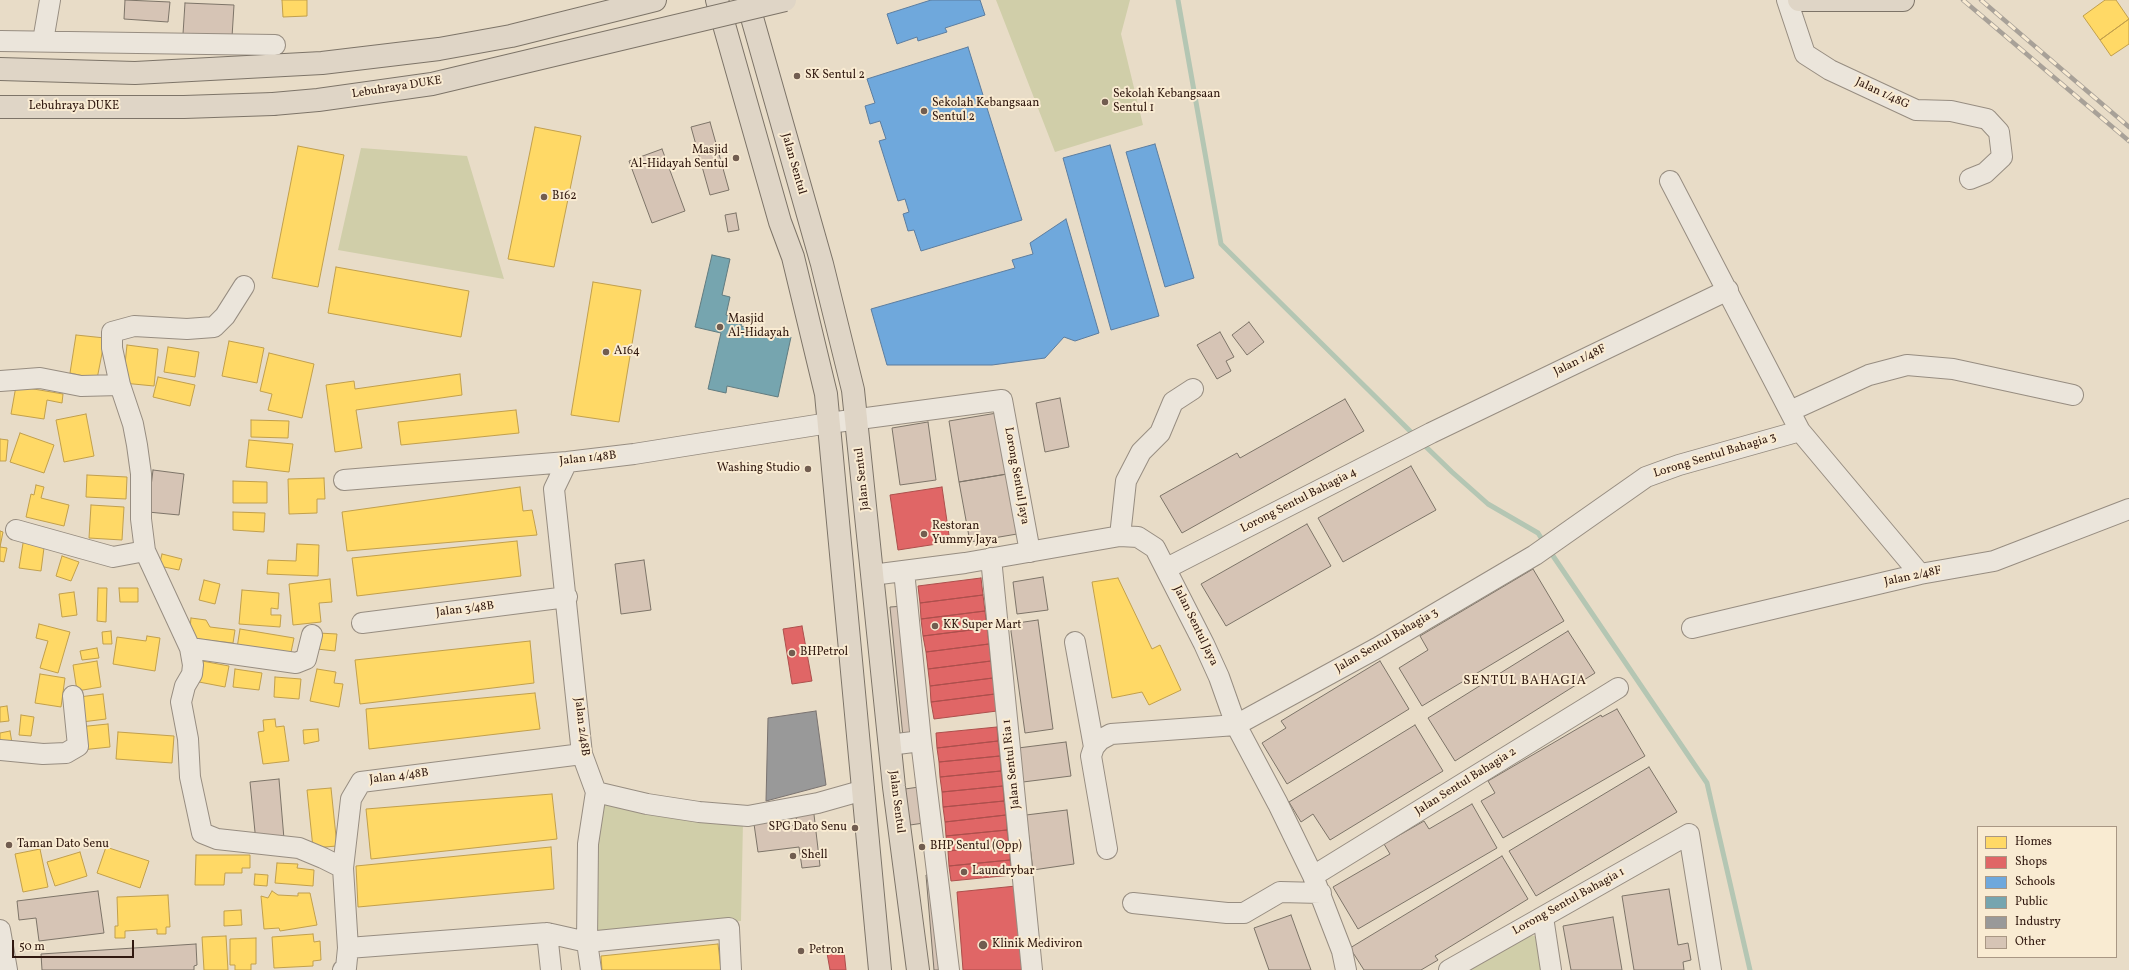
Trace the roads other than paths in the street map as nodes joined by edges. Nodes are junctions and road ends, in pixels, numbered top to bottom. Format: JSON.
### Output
{"nodes":[{"id":1,"x":50,"y":0,"type":"edge"},
{"id":2,"x":656,"y":0,"type":"edge"},
{"id":3,"x":716,"y":0,"type":"edge"},
{"id":4,"x":747,"y":0,"type":"edge"},
{"id":5,"x":785,"y":0,"type":"edge"},
{"id":6,"x":1787,"y":0,"type":"edge"},
{"id":7,"x":1799,"y":0,"type":"edge"},
{"id":8,"x":1903,"y":0,"type":"edge"},
{"id":9,"x":43,"y":41,"type":"junction"},
{"id":10,"x":0,"y":42,"type":"edge"},
{"id":11,"x":274,"y":46,"type":"dead end"},
{"id":12,"x":0,"y":69,"type":"edge"},
{"id":13,"x":0,"y":107,"type":"edge"},
{"id":14,"x":1970,"y":179,"type":"dead end"},
{"id":15,"x":1670,"y":181,"type":"dead end"},
{"id":16,"x":244,"y":286,"type":"dead end"},
{"id":17,"x":1728,"y":290,"type":"junction"},
{"id":18,"x":0,"y":380,"type":"edge"},
{"id":19,"x":120,"y":385,"type":"junction"},
{"id":20,"x":1193,"y":389,"type":"dead end"},
{"id":21,"x":2073,"y":395,"type":"dead end"},
{"id":22,"x":1002,"y":400,"type":"joint"},
{"id":23,"x":1790,"y":411,"type":"junction"},
{"id":24,"x":856,"y":419,"type":"junction"},
{"id":25,"x":830,"y":423,"type":"junction"},
{"id":26,"x":1800,"y":431,"type":"junction"},
{"id":27,"x":1431,"y":433,"type":"joint"},
{"id":28,"x":567,"y":462,"type":"junction"},
{"id":29,"x":344,"y":480,"type":"dead end"},
{"id":30,"x":2129,"y":509,"type":"edge"},
{"id":31,"x":16,"y":530,"type":"dead end"},
{"id":32,"x":1120,"y":536,"type":"junction"},
{"id":33,"x":145,"y":550,"type":"junction"},
{"id":34,"x":1030,"y":552,"type":"junction"},
{"id":35,"x":1538,"y":553,"type":"joint"},
{"id":36,"x":991,"y":558,"type":"junction"},
{"id":37,"x":1167,"y":568,"type":"junction"},
{"id":38,"x":904,"y":572,"type":"junction"},
{"id":39,"x":1920,"y":574,"type":"junction"},
{"id":40,"x":872,"y":575,"type":"junction"},
{"id":41,"x":567,"y":597,"type":"junction"},
{"id":42,"x":362,"y":623,"type":"dead end"},
{"id":43,"x":1692,"y":628,"type":"dead end"},
{"id":44,"x":312,"y":635,"type":"dead end"},
{"id":45,"x":1075,"y":642,"type":"dead end"},
{"id":46,"x":190,"y":648,"type":"junction"},
{"id":47,"x":1618,"y":688,"type":"dead end"},
{"id":48,"x":73,"y":696,"type":"dead end"},
{"id":49,"x":1236,"y":724,"type":"junction"},
{"id":50,"x":921,"y":740,"type":"junction"},
{"id":51,"x":889,"y":745,"type":"junction"},
{"id":52,"x":1094,"y":747,"type":"junction"},
{"id":53,"x":0,"y":750,"type":"edge"},
{"id":54,"x":582,"y":754,"type":"junction"},
{"id":55,"x":864,"y":790,"type":"junction"},
{"id":56,"x":596,"y":792,"type":"junction"},
{"id":57,"x":1107,"y":849,"type":"dead end"},
{"id":58,"x":343,"y":868,"type":"junction"},
{"id":59,"x":1317,"y":885,"type":"junction"},
{"id":60,"x":1133,"y":903,"type":"dead end"},
{"id":61,"x":1543,"y":917,"type":"junction"},
{"id":62,"x":0,"y":930,"type":"edge"},
{"id":63,"x":547,"y":933,"type":"junction"},
{"id":64,"x":587,"y":942,"type":"junction"},
{"id":65,"x":348,"y":948,"type":"junction"},
{"id":66,"x":7,"y":970,"type":"edge"},
{"id":67,"x":343,"y":970,"type":"edge"},
{"id":68,"x":551,"y":970,"type":"edge"},
{"id":69,"x":591,"y":970,"type":"edge"},
{"id":70,"x":730,"y":970,"type":"edge"},
{"id":71,"x":880,"y":970,"type":"edge"},
{"id":72,"x":918,"y":970,"type":"edge"},
{"id":73,"x":949,"y":970,"type":"edge"},
{"id":74,"x":1032,"y":970,"type":"edge"},
{"id":75,"x":1346,"y":970,"type":"edge"},
{"id":76,"x":1448,"y":970,"type":"edge"},
{"id":77,"x":1551,"y":970,"type":"edge"},
{"id":78,"x":1711,"y":970,"type":"edge"}],
"edges":[{"from":1,"to":9,"type":"street"},
{"from":2,"to":12,"type":"main road"},
{"from":3,"to":25,"type":"main road"},
{"from":4,"to":24,"type":"main road","name":"Jalan Sentul"},
{"from":5,"to":13,"type":"main road","name":"Lebuhraya DUKE","bridge":true},
{"from":6,"to":14,"type":"street","name":"Jalan 1/48G"},
{"from":7,"to":8,"type":"main road"},
{"from":9,"to":10,"type":"street"},
{"from":9,"to":11,"type":"street"},
{"from":15,"to":17,"type":"street"},
{"from":16,"to":19,"type":"street"},
{"from":17,"to":23,"type":"street"},
{"from":17,"to":27,"type":"street","name":"Jalan 1/48F"},
{"from":18,"to":19,"type":"street"},
{"from":19,"to":33,"type":"street"},
{"from":20,"to":32,"type":"street"},
{"from":21,"to":23,"type":"street"},
{"from":22,"to":24,"type":"street","name":"Jalan 1/48B"},
{"from":22,"to":34,"type":"street","name":"Lorong Sentul Jaya"},
{"from":23,"to":26,"type":"street"},
{"from":24,"to":25,"type":"street","name":"Jalan 1/48B"},
{"from":24,"to":40,"type":"main road","name":"Jalan Sentul"},
{"from":25,"to":28,"type":"street","name":"Jalan 1/48B"},
{"from":25,"to":55,"type":"main road"},
{"from":26,"to":35,"type":"street","name":"Lorong Sentul Bahagia 3"},
{"from":26,"to":39,"type":"street"},
{"from":27,"to":37,"type":"street","name":"Lorong Sentul Bahagia 4"},
{"from":28,"to":29,"type":"street","name":"Jalan 1/48B"},
{"from":28,"to":41,"type":"street","name":"Jalan 2/48B"},
{"from":30,"to":39,"type":"street","name":"Jalan 2/48F"},
{"from":31,"to":33,"type":"street"},
{"from":32,"to":34,"type":"street","name":"Jalan Sentul Jaya"},
{"from":32,"to":37,"type":"street","name":"Jalan Sentul Jaya"},
{"from":33,"to":46,"type":"street"},
{"from":34,"to":36,"type":"street","name":"Jalan Sentul Jaya"},
{"from":35,"to":49,"type":"street","name":"Jalan Sentul Bahagia 3"},
{"from":36,"to":38,"type":"street","name":"Jalan Sentul Jaya"},
{"from":36,"to":74,"type":"street","name":"Jalan Sentul Ria 1"},
{"from":37,"to":49,"type":"street","name":"Jalan Sentul Jaya"},
{"from":38,"to":40,"type":"street","name":"Jalan Sentul Jaya"},
{"from":38,"to":50,"type":"street"},
{"from":39,"to":43,"type":"street","name":"Jalan 2/48F"},
{"from":40,"to":51,"type":"main road","name":"Jalan Sentul"},
{"from":41,"to":42,"type":"street","name":"Jalan 3/48B"},
{"from":41,"to":54,"type":"street","name":"Jalan 2/48B"},
{"from":44,"to":46,"type":"street"},
{"from":45,"to":52,"type":"street"},
{"from":46,"to":58,"type":"street"},
{"from":47,"to":59,"type":"street","name":"Jalan Sentul Bahagia 2"},
{"from":48,"to":53,"type":"street"},
{"from":49,"to":52,"type":"street"},
{"from":49,"to":59,"type":"street","name":"Jalan Sentul Jaya"},
{"from":50,"to":51,"type":"street"},
{"from":50,"to":73,"type":"street"},
{"from":51,"to":72,"type":"main road","name":"Jalan Sentul"},
{"from":52,"to":57,"type":"street"},
{"from":54,"to":56,"type":"street","name":"Jalan 2/48B"},
{"from":54,"to":58,"type":"street","name":"Jalan 4/48B"},
{"from":55,"to":56,"type":"street"},
{"from":55,"to":71,"type":"main road"},
{"from":56,"to":64,"type":"street"},
{"from":58,"to":65,"type":"street","name":"Jalan 4/48B"},
{"from":59,"to":60,"type":"street"},
{"from":59,"to":75,"type":"street","name":"Jalan Sentul Jaya"},
{"from":61,"to":76,"type":"street","name":"Lorong Sentul Bahagia 1"},
{"from":61,"to":77,"type":"street"},
{"from":61,"to":78,"type":"street","name":"Lorong Sentul Bahagia 1"},
{"from":62,"to":66,"type":"street"},
{"from":63,"to":64,"type":"street"},
{"from":63,"to":65,"type":"street"},
{"from":63,"to":68,"type":"street"},
{"from":64,"to":69,"type":"street"},
{"from":64,"to":70,"type":"street"},
{"from":65,"to":67,"type":"street","name":"Jalan 4/48B"}]}
